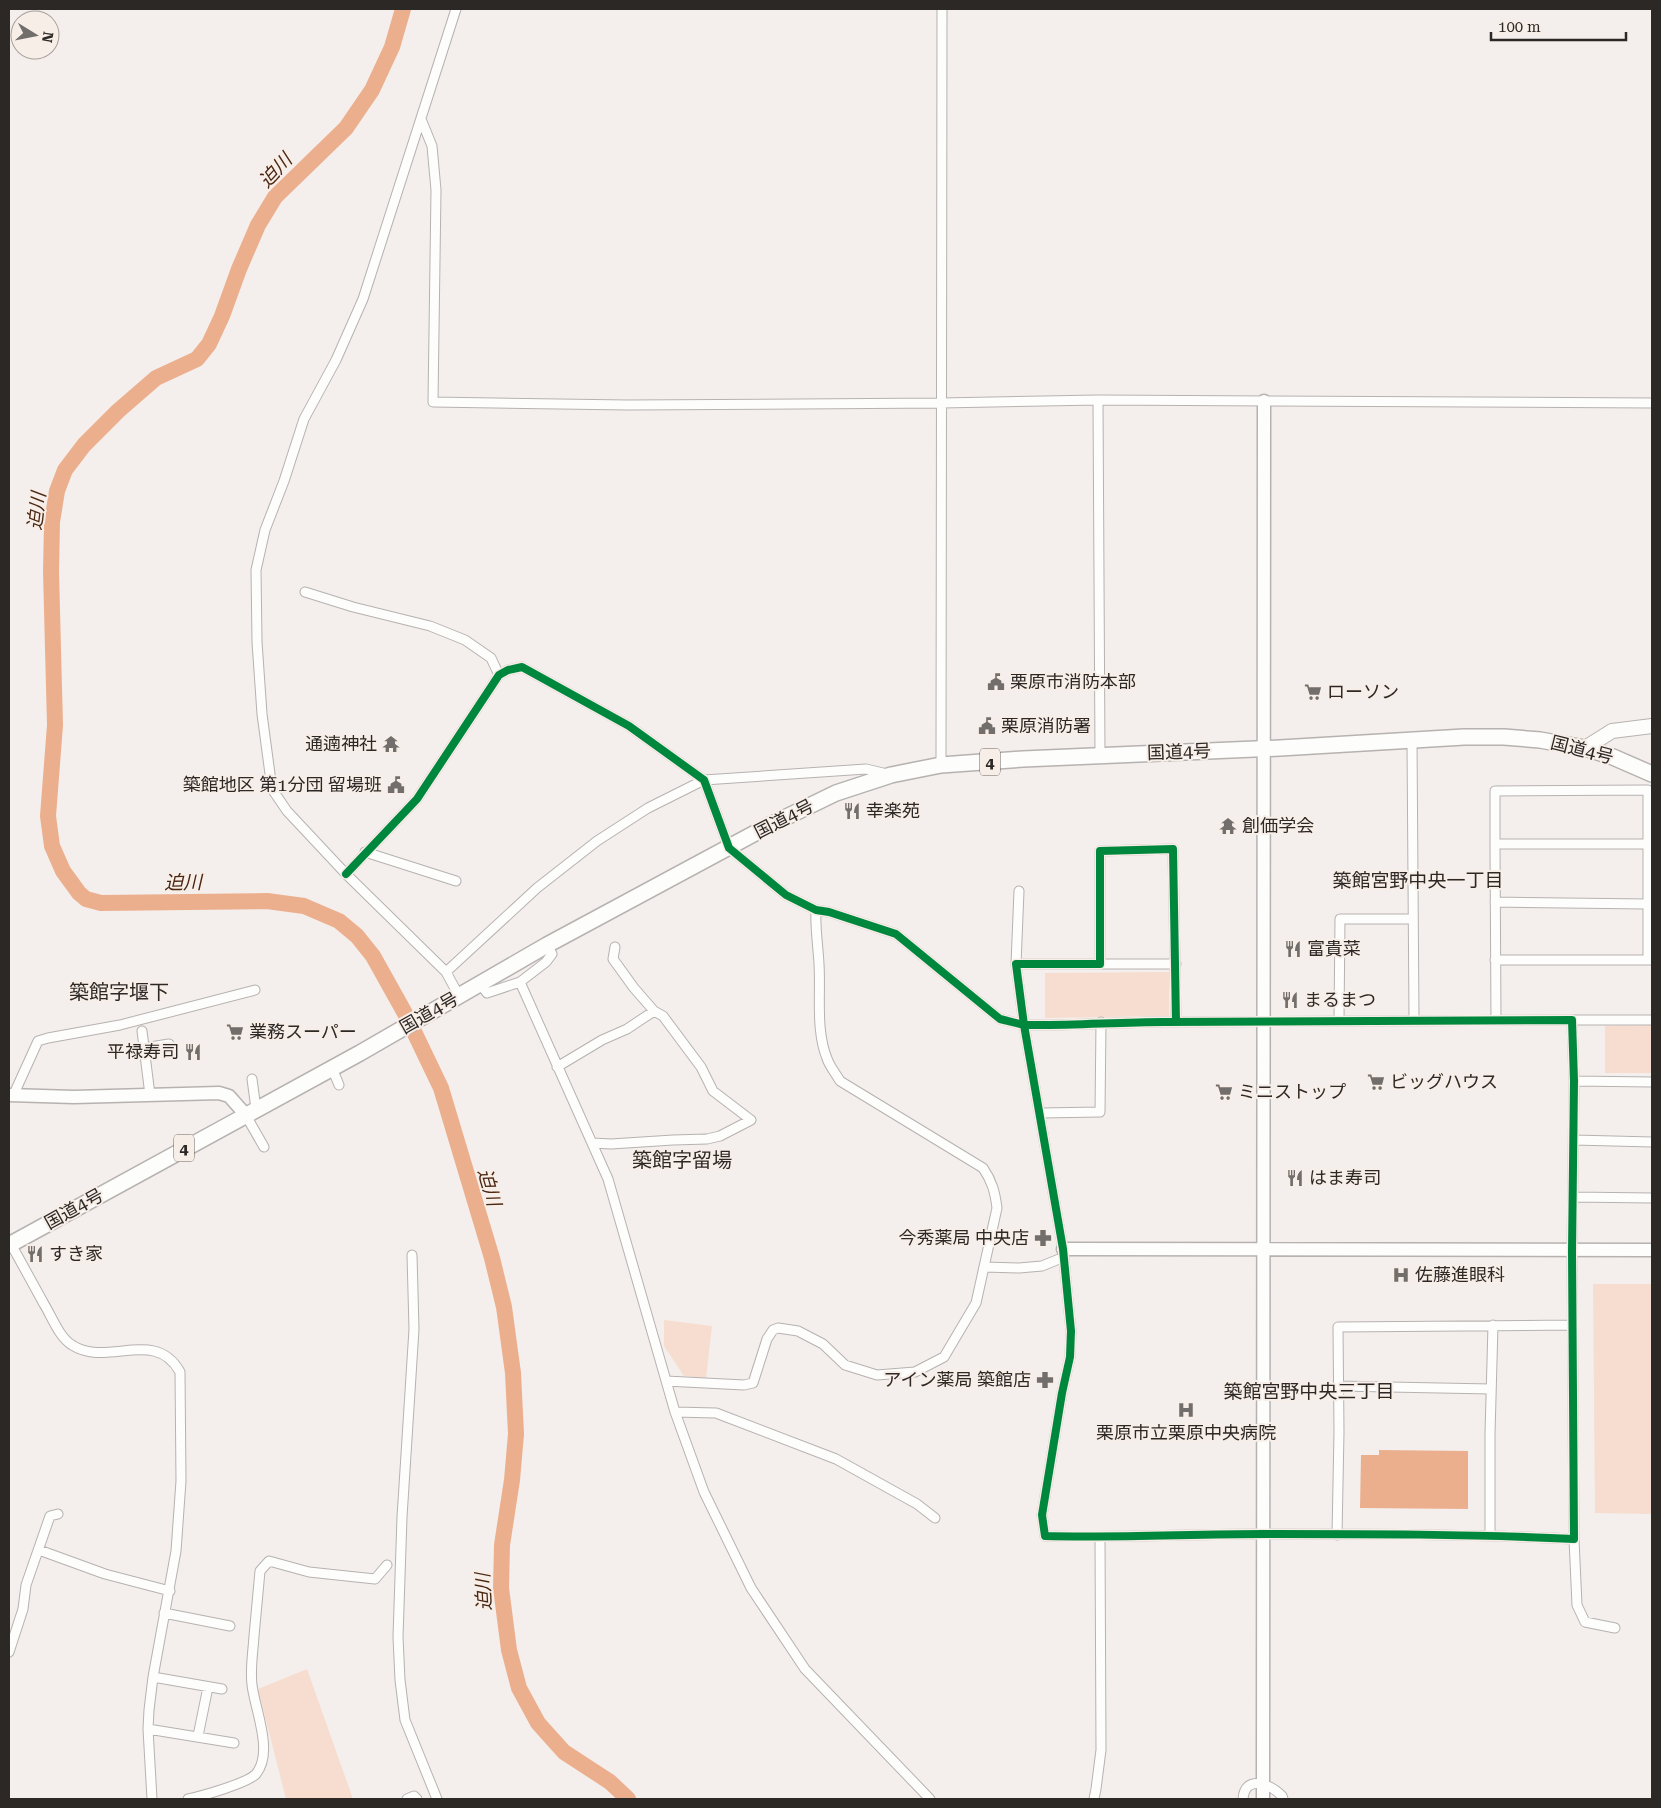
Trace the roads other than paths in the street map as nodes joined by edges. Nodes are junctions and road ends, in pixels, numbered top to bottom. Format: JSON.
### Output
{"nodes":[{"id":1,"x":456,"y":9,"type":"edge"},
{"id":2,"x":942,"y":9,"type":"edge"},
{"id":3,"x":420,"y":119,"type":"junction"},
{"id":4,"x":1098,"y":400,"type":"junction"},
{"id":5,"x":1264,"y":401,"type":"junction"},
{"id":6,"x":941,"y":403,"type":"junction"},
{"id":7,"x":1652,"y":403,"type":"edge"},
{"id":8,"x":304,"y":592,"type":"dead end"},
{"id":9,"x":499,"y":675,"type":"junction"},
{"id":10,"x":1652,"y":726,"type":"edge"},
{"id":11,"x":1412,"y":740,"type":"junction"},
{"id":12,"x":1263,"y":748,"type":"junction"},
{"id":13,"x":1585,"y":748,"type":"junction"},
{"id":14,"x":1100,"y":755,"type":"junction"},
{"id":15,"x":941,"y":765,"type":"junction"},
{"id":16,"x":1652,"y":774,"type":"edge"},
{"id":17,"x":891,"y":775,"type":"junction"},
{"id":18,"x":704,"y":780,"type":"junction"},
{"id":19,"x":1495,"y":844,"type":"junction"},
{"id":20,"x":1650,"y":844,"type":"edge"},
{"id":21,"x":729,"y":848,"type":"junction"},
{"id":22,"x":365,"y":852,"type":"junction"},
{"id":23,"x":346,"y":874,"type":"junction"},
{"id":24,"x":456,"y":881,"type":"dead end"},
{"id":25,"x":1019,"y":891,"type":"dead end"},
{"id":26,"x":1495,"y":902,"type":"junction"},
{"id":27,"x":1648,"y":904,"type":"junction"},
{"id":28,"x":816,"y":910,"type":"junction"},
{"id":29,"x":1412,"y":919,"type":"junction"},
{"id":30,"x":547,"y":946,"type":"junction"},
{"id":31,"x":615,"y":947,"type":"dead end"},
{"id":32,"x":1495,"y":960,"type":"junction"},
{"id":33,"x":1650,"y":960,"type":"edge"},
{"id":34,"x":1016,"y":964,"type":"junction"},
{"id":35,"x":1100,"y":964,"type":"junction"},
{"id":36,"x":1176,"y":964,"type":"junction"},
{"id":37,"x":446,"y":972,"type":"junction"},
{"id":38,"x":520,"y":982,"type":"junction"},
{"id":39,"x":480,"y":984,"type":"junction"},
{"id":40,"x":255,"y":990,"type":"dead end"},
{"id":41,"x":455,"y":998,"type":"junction"},
{"id":42,"x":654,"y":1010,"type":"junction"},
{"id":43,"x":1339,"y":1020,"type":"junction"},
{"id":44,"x":1414,"y":1020,"type":"junction"},
{"id":45,"x":1496,"y":1020,"type":"junction"},
{"id":46,"x":1572,"y":1020,"type":"junction"},
{"id":47,"x":1652,"y":1020,"type":"edge"},
{"id":48,"x":1263,"y":1021,"type":"junction"},
{"id":49,"x":1101,"y":1022,"type":"junction"},
{"id":50,"x":1176,"y":1022,"type":"junction"},
{"id":51,"x":1024,"y":1025,"type":"junction"},
{"id":52,"x":142,"y":1031,"type":"dead end"},
{"id":53,"x":169,"y":1044,"type":"dead end"},
{"id":54,"x":144,"y":1048,"type":"junction"},
{"id":55,"x":557,"y":1067,"type":"junction"},
{"id":56,"x":332,"y":1068,"type":"junction"},
{"id":57,"x":252,"y":1080,"type":"dead end"},
{"id":58,"x":1574,"y":1081,"type":"junction"},
{"id":59,"x":1652,"y":1082,"type":"edge"},
{"id":60,"x":339,"y":1085,"type":"dead end"},
{"id":61,"x":150,"y":1095,"type":"junction"},
{"id":62,"x":11,"y":1096,"type":"edge"},
{"id":63,"x":250,"y":1111,"type":"junction"},
{"id":64,"x":1041,"y":1114,"type":"junction"},
{"id":65,"x":1574,"y":1140,"type":"junction"},
{"id":66,"x":1652,"y":1142,"type":"edge"},
{"id":67,"x":593,"y":1143,"type":"junction"},
{"id":68,"x":264,"y":1147,"type":"dead end"},
{"id":69,"x":1573,"y":1197,"type":"junction"},
{"id":70,"x":1652,"y":1198,"type":"edge"},
{"id":71,"x":10,"y":1244,"type":"edge"},
{"id":72,"x":1263,"y":1249,"type":"junction"},
{"id":73,"x":1652,"y":1250,"type":"edge"},
{"id":74,"x":1572,"y":1251,"type":"junction"},
{"id":75,"x":1063,"y":1253,"type":"junction"},
{"id":76,"x":412,"y":1254,"type":"dead end"},
{"id":77,"x":984,"y":1267,"type":"junction"},
{"id":78,"x":1493,"y":1325,"type":"junction"},
{"id":79,"x":1572,"y":1326,"type":"junction"},
{"id":80,"x":666,"y":1381,"type":"junction"},
{"id":81,"x":1338,"y":1386,"type":"junction"},
{"id":82,"x":1491,"y":1389,"type":"junction"},
{"id":83,"x":675,"y":1412,"type":"junction"},
{"id":84,"x":58,"y":1514,"type":"dead end"},
{"id":85,"x":934,"y":1518,"type":"dead end"},
{"id":86,"x":1264,"y":1534,"type":"junction"},
{"id":87,"x":1337,"y":1535,"type":"junction"},
{"id":88,"x":1490,"y":1535,"type":"junction"},
{"id":89,"x":1100,"y":1538,"type":"junction"},
{"id":90,"x":1574,"y":1539,"type":"junction"},
{"id":91,"x":39,"y":1550,"type":"junction"},
{"id":92,"x":387,"y":1565,"type":"dead end"},
{"id":93,"x":170,"y":1591,"type":"junction"},
{"id":94,"x":164,"y":1613,"type":"junction"},
{"id":95,"x":230,"y":1626,"type":"dead end"},
{"id":96,"x":1615,"y":1628,"type":"dead end"},
{"id":97,"x":9,"y":1652,"type":"edge"},
{"id":98,"x":152,"y":1677,"type":"junction"},
{"id":99,"x":208,"y":1687,"type":"junction"},
{"id":100,"x":222,"y":1689,"type":"dead end"},
{"id":101,"x":148,"y":1729,"type":"junction"},
{"id":102,"x":198,"y":1736,"type":"junction"},
{"id":103,"x":234,"y":1743,"type":"dead end"},
{"id":104,"x":1263,"y":1785,"type":"junction"},
{"id":105,"x":152,"y":1799,"type":"edge"},
{"id":106,"x":188,"y":1799,"type":"edge"},
{"id":107,"x":408,"y":1799,"type":"edge"},
{"id":108,"x":417,"y":1799,"type":"edge"},
{"id":109,"x":437,"y":1799,"type":"edge"},
{"id":110,"x":930,"y":1799,"type":"edge"},
{"id":111,"x":1094,"y":1799,"type":"edge"},
{"id":112,"x":1243,"y":1799,"type":"edge"},
{"id":113,"x":1263,"y":1799,"type":"edge"},
{"id":114,"x":1283,"y":1799,"type":"edge"}],
"edges":[{"from":1,"to":3,"type":"street"},
{"from":2,"to":6,"type":"street"},
{"from":3,"to":6,"type":"street"},
{"from":3,"to":23,"type":"street"},
{"from":4,"to":5,"type":"street"},
{"from":4,"to":6,"type":"street"},
{"from":4,"to":14,"type":"street"},
{"from":5,"to":7,"type":"street"},
{"from":5,"to":12,"type":"street"},
{"from":6,"to":15,"type":"street"},
{"from":8,"to":9,"type":"street"},
{"from":9,"to":18,"type":"street"},
{"from":9,"to":22,"type":"street"},
{"from":10,"to":13,"type":"main road"},
{"from":11,"to":12,"type":"highway","name":"国道4号","number":"4"},
{"from":11,"to":13,"type":"highway","name":"国道4号","number":"4"},
{"from":11,"to":29,"type":"street"},
{"from":12,"to":14,"type":"highway","name":"国道4号","number":"4"},
{"from":12,"to":48,"type":"street"},
{"from":13,"to":16,"type":"highway","name":"国道4号","number":"4"},
{"from":14,"to":15,"type":"highway","name":"国道4号","number":"4"},
{"from":15,"to":17,"type":"highway","name":"国道4号","number":"4"},
{"from":17,"to":18,"type":"street"},
{"from":17,"to":21,"type":"highway","name":"国道4号","number":"4"},
{"from":18,"to":21,"type":"street"},
{"from":18,"to":37,"type":"street"},
{"from":19,"to":20,"type":"street"},
{"from":19,"to":20,"type":"street"},
{"from":19,"to":26,"type":"street"},
{"from":20,"to":27,"type":"street"},
{"from":21,"to":28,"type":"street"},
{"from":21,"to":30,"type":"highway","name":"国道4号","number":"4"},
{"from":22,"to":23,"type":"street"},
{"from":22,"to":24,"type":"street"},
{"from":23,"to":37,"type":"street"},
{"from":25,"to":34,"type":"street"},
{"from":26,"to":27,"type":"street"},
{"from":26,"to":32,"type":"street"},
{"from":27,"to":33,"type":"street"},
{"from":28,"to":51,"type":"street"},
{"from":28,"to":77,"type":"street"},
{"from":29,"to":43,"type":"street"},
{"from":29,"to":44,"type":"street"},
{"from":30,"to":38,"type":"street"},
{"from":30,"to":39,"type":"highway","name":"国道4号","number":"4"},
{"from":31,"to":42,"type":"street"},
{"from":32,"to":33,"type":"street"},
{"from":32,"to":45,"type":"street"},
{"from":34,"to":35,"type":"street"},
{"from":34,"to":51,"type":"street"},
{"from":35,"to":36,"type":"street"},
{"from":35,"to":36,"type":"street"},
{"from":36,"to":50,"type":"street"},
{"from":37,"to":41,"type":"street"},
{"from":38,"to":39,"type":"street"},
{"from":38,"to":55,"type":"street"},
{"from":39,"to":41,"type":"highway","name":"国道4号","number":"4"},
{"from":40,"to":62,"type":"street"},
{"from":41,"to":56,"type":"highway","name":"国道4号","number":"4"},
{"from":42,"to":55,"type":"street"},
{"from":42,"to":67,"type":"street"},
{"from":43,"to":44,"type":"street"},
{"from":43,"to":48,"type":"street"},
{"from":44,"to":45,"type":"street"},
{"from":45,"to":46,"type":"street"},
{"from":46,"to":47,"type":"street"},
{"from":46,"to":58,"type":"street"},
{"from":48,"to":50,"type":"street"},
{"from":48,"to":72,"type":"street"},
{"from":49,"to":50,"type":"street"},
{"from":49,"to":51,"type":"street"},
{"from":49,"to":64,"type":"street"},
{"from":51,"to":64,"type":"street"},
{"from":52,"to":54,"type":"street"},
{"from":53,"to":54,"type":"street"},
{"from":54,"to":61,"type":"street"},
{"from":55,"to":67,"type":"street"},
{"from":56,"to":60,"type":"street"},
{"from":56,"to":63,"type":"highway","name":"国道4号","number":"4"},
{"from":57,"to":63,"type":"street"},
{"from":58,"to":59,"type":"street"},
{"from":58,"to":65,"type":"street"},
{"from":61,"to":62,"type":"street"},
{"from":61,"to":63,"type":"street"},
{"from":63,"to":68,"type":"street"},
{"from":63,"to":71,"type":"highway","name":"国道4号","number":"4"},
{"from":64,"to":75,"type":"street"},
{"from":65,"to":66,"type":"street"},
{"from":65,"to":69,"type":"street"},
{"from":67,"to":80,"type":"street"},
{"from":69,"to":70,"type":"street"},
{"from":69,"to":74,"type":"street"},
{"from":71,"to":93,"type":"street"},
{"from":72,"to":74,"type":"street"},
{"from":72,"to":75,"type":"street"},
{"from":72,"to":86,"type":"street"},
{"from":73,"to":74,"type":"street"},
{"from":74,"to":79,"type":"street"},
{"from":75,"to":77,"type":"street"},
{"from":75,"to":89,"type":"street"},
{"from":76,"to":109,"type":"street"},
{"from":77,"to":80,"type":"street"},
{"from":78,"to":79,"type":"street"},
{"from":78,"to":81,"type":"street"},
{"from":78,"to":82,"type":"street"},
{"from":79,"to":90,"type":"street"},
{"from":80,"to":83,"type":"street"},
{"from":81,"to":82,"type":"street"},
{"from":81,"to":87,"type":"street"},
{"from":82,"to":88,"type":"street"},
{"from":83,"to":85,"type":"street"},
{"from":83,"to":110,"type":"street"},
{"from":84,"to":91,"type":"street"},
{"from":86,"to":87,"type":"street"},
{"from":86,"to":89,"type":"street"},
{"from":86,"to":104,"type":"street"},
{"from":87,"to":88,"type":"street"},
{"from":88,"to":90,"type":"street"},
{"from":89,"to":111,"type":"street"},
{"from":90,"to":96,"type":"street"},
{"from":91,"to":93,"type":"street"},
{"from":91,"to":97,"type":"street"},
{"from":92,"to":106,"type":"street"},
{"from":93,"to":94,"type":"street"},
{"from":94,"to":95,"type":"street"},
{"from":94,"to":98,"type":"street"},
{"from":98,"to":99,"type":"street"},
{"from":98,"to":101,"type":"street"},
{"from":99,"to":100,"type":"street"},
{"from":99,"to":102,"type":"street"},
{"from":101,"to":102,"type":"street"},
{"from":101,"to":105,"type":"street"},
{"from":102,"to":103,"type":"street"},
{"from":104,"to":112,"type":"street"},
{"from":104,"to":113,"type":"street"},
{"from":104,"to":114,"type":"street"},
{"from":107,"to":108,"type":"street"}]}
